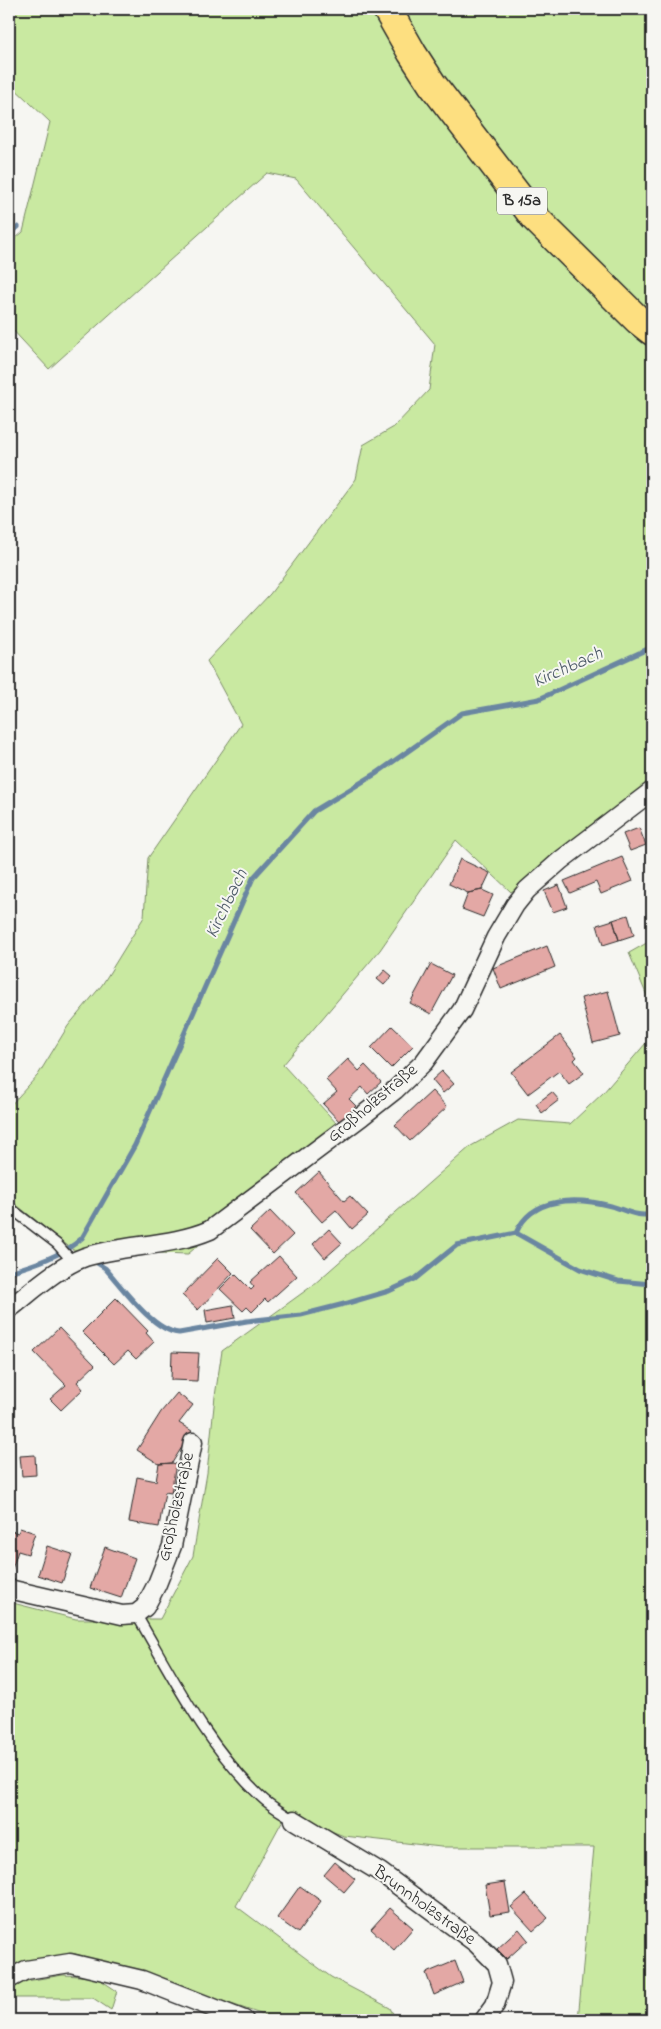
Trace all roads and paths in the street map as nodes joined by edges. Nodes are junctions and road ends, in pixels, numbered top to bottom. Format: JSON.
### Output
{"nodes":[{"id":1,"x":387,"y":9,"type":"edge"},
{"id":2,"x":652,"y":332,"type":"edge"},
{"id":3,"x":652,"y":791,"type":"edge"},
{"id":4,"x":9,"y":1207,"type":"edge"},
{"id":5,"x":72,"y":1262,"type":"junction"},
{"id":6,"x":9,"y":1309,"type":"edge"},
{"id":7,"x":193,"y":1442,"type":"dead end"},
{"id":8,"x":9,"y":1589,"type":"edge"},
{"id":9,"x":136,"y":1614,"type":"junction"},
{"id":10,"x":294,"y":1820,"type":"joint"},
{"id":11,"x":9,"y":1978,"type":"edge"},
{"id":12,"x":244,"y":2020,"type":"edge"},
{"id":13,"x":484,"y":2020,"type":"edge"}],
"edges":[{"from":1,"to":2,"type":"highway","number":"B 15a"},
{"from":3,"to":5,"type":"street","name":"Großholzstraße"},
{"from":4,"to":5,"type":"lane"},
{"from":5,"to":6,"type":"street","name":"Großholzstraße"},
{"from":7,"to":9,"type":"street","name":"Großholzstraße"},
{"from":8,"to":9,"type":"street"},
{"from":9,"to":10,"type":"lane"},
{"from":10,"to":13,"type":"street","name":"Brunnholzstraße"},
{"from":11,"to":12,"type":"street"}]}
